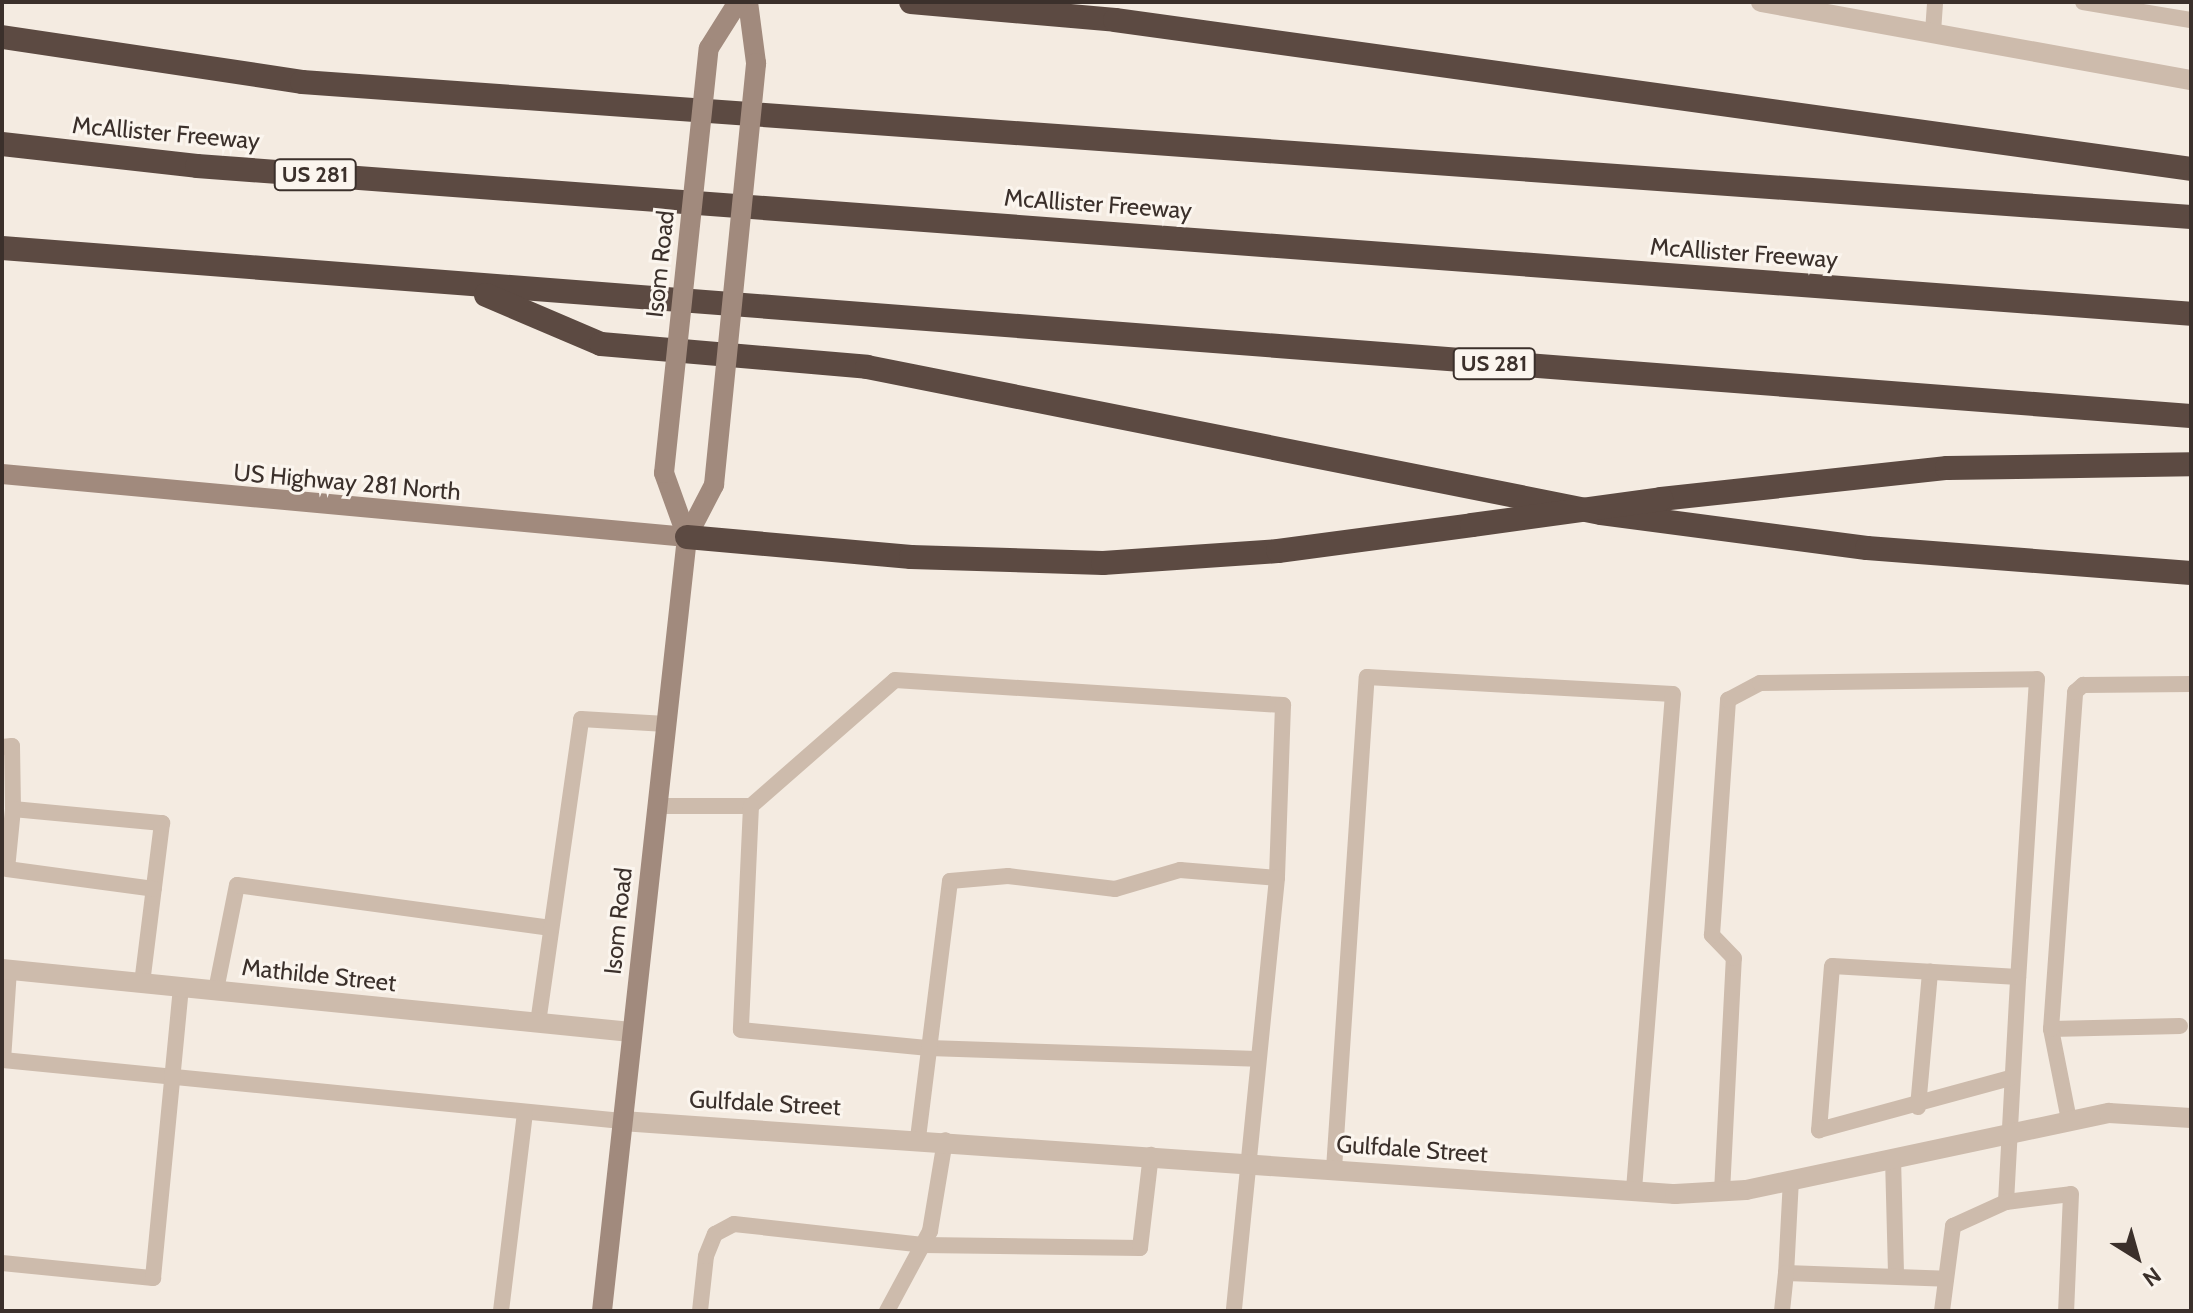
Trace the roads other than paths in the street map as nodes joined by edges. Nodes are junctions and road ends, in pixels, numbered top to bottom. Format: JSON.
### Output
{"nodes":[{"id":1,"x":738,"y":2,"type":"edge"},
{"id":2,"x":748,"y":2,"type":"edge"},
{"id":3,"x":911,"y":2,"type":"edge"},
{"id":4,"x":1761,"y":2,"type":"edge"},
{"id":5,"x":1935,"y":2,"type":"edge"},
{"id":6,"x":2083,"y":2,"type":"edge"},
{"id":7,"x":2191,"y":20,"type":"edge"},
{"id":8,"x":1933,"y":32,"type":"junction"},
{"id":9,"x":2,"y":37,"type":"edge"},
{"id":10,"x":2191,"y":80,"type":"edge"},
{"id":11,"x":2,"y":144,"type":"edge"},
{"id":12,"x":2191,"y":169,"type":"edge"},
{"id":13,"x":2191,"y":217,"type":"edge"},
{"id":14,"x":2,"y":248,"type":"edge"},
{"id":15,"x":467,"y":287,"type":"junction"},
{"id":16,"x":2191,"y":314,"type":"edge"},
{"id":17,"x":2191,"y":416,"type":"edge"},
{"id":18,"x":2191,"y":464,"type":"edge"},
{"id":19,"x":2,"y":474,"type":"edge"},
{"id":20,"x":687,"y":537,"type":"junction"},
{"id":21,"x":2191,"y":573,"type":"edge"},
{"id":22,"x":2191,"y":684,"type":"edge"},
{"id":23,"x":666,"y":724,"type":"junction"},
{"id":24,"x":2,"y":747,"type":"edge"},
{"id":25,"x":657,"y":806,"type":"junction"},
{"id":26,"x":751,"y":806,"type":"junction"},
{"id":27,"x":13,"y":809,"type":"junction"},
{"id":28,"x":1277,"y":878,"type":"junction"},
{"id":29,"x":154,"y":889,"type":"junction"},
{"id":30,"x":551,"y":928,"type":"junction"},
{"id":31,"x":5,"y":969,"type":"edge"},
{"id":32,"x":1930,"y":972,"type":"junction"},
{"id":33,"x":2018,"y":977,"type":"junction"},
{"id":34,"x":142,"y":983,"type":"junction"},
{"id":35,"x":181,"y":986,"type":"junction"},
{"id":36,"x":216,"y":990,"type":"junction"},
{"id":37,"x":538,"y":1023,"type":"junction"},
{"id":38,"x":2180,"y":1026,"type":"dead end"},
{"id":39,"x":2051,"y":1029,"type":"junction"},
{"id":40,"x":631,"y":1032,"type":"junction"},
{"id":41,"x":929,"y":1048,"type":"junction"},
{"id":42,"x":1257,"y":1059,"type":"junction"},
{"id":43,"x":3,"y":1060,"type":"edge"},
{"id":44,"x":2,"y":1068,"type":"edge"},
{"id":45,"x":2011,"y":1078,"type":"junction"},
{"id":46,"x":170,"y":1082,"type":"junction"},
{"id":47,"x":1918,"y":1107,"type":"junction"},
{"id":48,"x":525,"y":1112,"type":"junction"},
{"id":49,"x":2191,"y":1118,"type":"edge"},
{"id":50,"x":2069,"y":1120,"type":"junction"},
{"id":51,"x":622,"y":1121,"type":"junction"},
{"id":52,"x":2006,"y":1133,"type":"junction"},
{"id":53,"x":918,"y":1138,"type":"junction"},
{"id":54,"x":945,"y":1140,"type":"junction"},
{"id":55,"x":1151,"y":1155,"type":"junction"},
{"id":56,"x":1893,"y":1158,"type":"junction"},
{"id":57,"x":1246,"y":1162,"type":"junction"},
{"id":58,"x":1334,"y":1169,"type":"junction"},
{"id":59,"x":1791,"y":1179,"type":"junction"},
{"id":60,"x":1634,"y":1191,"type":"junction"},
{"id":61,"x":1722,"y":1192,"type":"junction"},
{"id":62,"x":2006,"y":1202,"type":"junction"},
{"id":63,"x":923,"y":1245,"type":"junction"},
{"id":64,"x":2,"y":1263,"type":"edge"},
{"id":65,"x":1786,"y":1273,"type":"junction"},
{"id":66,"x":1896,"y":1275,"type":"junction"},
{"id":67,"x":1946,"y":1279,"type":"junction"},
{"id":68,"x":501,"y":1311,"type":"edge"},
{"id":69,"x":602,"y":1311,"type":"edge"},
{"id":70,"x":700,"y":1311,"type":"edge"},
{"id":71,"x":887,"y":1311,"type":"edge"},
{"id":72,"x":1234,"y":1311,"type":"edge"},
{"id":73,"x":1782,"y":1311,"type":"edge"},
{"id":74,"x":1942,"y":1311,"type":"edge"},
{"id":75,"x":2066,"y":1311,"type":"edge"}],
"edges":[{"from":1,"to":20,"type":"street","name":"Isom Road","bridge":true},
{"from":2,"to":20,"type":"street","name":"Isom Road","bridge":true},
{"from":3,"to":12,"type":"highway"},
{"from":4,"to":8,"type":"street"},
{"from":5,"to":8,"type":"lane"},
{"from":6,"to":7,"type":"lane"},
{"from":8,"to":10,"type":"street"},
{"from":9,"to":13,"type":"highway"},
{"from":11,"to":16,"type":"highway","name":"McAllister Freeway","number":"US 281"},
{"from":14,"to":15,"type":"highway","number":"US 281"},
{"from":15,"to":17,"type":"highway","number":"US 281"},
{"from":15,"to":21,"type":"highway"},
{"from":18,"to":20,"type":"highway","bridge":true},
{"from":19,"to":20,"type":"street","name":"US Highway 281 North"},
{"from":20,"to":23,"type":"street","name":"Isom Road"},
{"from":22,"to":39,"type":"lane"},
{"from":23,"to":25,"type":"street","name":"Isom Road"},
{"from":23,"to":30,"type":"lane"},
{"from":24,"to":27,"type":"lane"},
{"from":25,"to":26,"type":"lane"},
{"from":25,"to":40,"type":"street","name":"Isom Road"},
{"from":26,"to":28,"type":"lane"},
{"from":26,"to":41,"type":"lane"},
{"from":27,"to":29,"type":"lane"},
{"from":27,"to":29,"type":"lane"},
{"from":28,"to":41,"type":"lane"},
{"from":28,"to":42,"type":"lane"},
{"from":29,"to":34,"type":"lane"},
{"from":30,"to":36,"type":"lane"},
{"from":30,"to":37,"type":"lane"},
{"from":31,"to":34,"type":"street","name":"Mathilde Street"},
{"from":31,"to":43,"type":"lane"},
{"from":32,"to":33,"type":"lane"},
{"from":32,"to":47,"type":"lane"},
{"from":32,"to":47,"type":"lane"},
{"from":33,"to":45,"type":"lane"},
{"from":33,"to":61,"type":"lane"},
{"from":34,"to":35,"type":"street","name":"Mathilde Street"},
{"from":35,"to":36,"type":"street","name":"Mathilde Street"},
{"from":35,"to":46,"type":"lane"},
{"from":36,"to":37,"type":"street","name":"Mathilde Street"},
{"from":37,"to":40,"type":"street","name":"Mathilde Street"},
{"from":38,"to":39,"type":"lane"},
{"from":39,"to":50,"type":"lane"},
{"from":40,"to":51,"type":"street","name":"Isom Road"},
{"from":41,"to":42,"type":"lane"},
{"from":41,"to":53,"type":"lane"},
{"from":42,"to":57,"type":"lane"},
{"from":43,"to":44,"type":"lane"},
{"from":43,"to":46,"type":"lane"},
{"from":45,"to":47,"type":"lane"},
{"from":45,"to":52,"type":"lane"},
{"from":46,"to":48,"type":"lane"},
{"from":46,"to":64,"type":"lane"},
{"from":48,"to":51,"type":"lane"},
{"from":48,"to":68,"type":"lane"},
{"from":49,"to":50,"type":"street","name":"Gulfdale Street"},
{"from":50,"to":52,"type":"street","name":"Gulfdale Street"},
{"from":51,"to":53,"type":"street","name":"Gulfdale Street"},
{"from":51,"to":69,"type":"street","name":"Isom Road"},
{"from":52,"to":56,"type":"street","name":"Gulfdale Street"},
{"from":52,"to":62,"type":"lane"},
{"from":53,"to":54,"type":"street","name":"Gulfdale Street"},
{"from":54,"to":55,"type":"street","name":"Gulfdale Street"},
{"from":54,"to":63,"type":"lane"},
{"from":55,"to":57,"type":"street","name":"Gulfdale Street"},
{"from":55,"to":63,"type":"lane"},
{"from":56,"to":59,"type":"street","name":"Gulfdale Street"},
{"from":56,"to":66,"type":"lane"},
{"from":57,"to":58,"type":"street","name":"Gulfdale Street"},
{"from":57,"to":72,"type":"lane"},
{"from":58,"to":60,"type":"street","name":"Gulfdale Street"},
{"from":58,"to":60,"type":"lane"},
{"from":59,"to":61,"type":"street","name":"Gulfdale Street"},
{"from":59,"to":65,"type":"lane"},
{"from":60,"to":61,"type":"street","name":"Gulfdale Street"},
{"from":62,"to":67,"type":"lane"},
{"from":62,"to":75,"type":"lane"},
{"from":63,"to":70,"type":"lane"},
{"from":63,"to":71,"type":"lane"},
{"from":65,"to":66,"type":"lane"},
{"from":65,"to":73,"type":"lane"},
{"from":66,"to":67,"type":"lane"},
{"from":67,"to":74,"type":"lane"}]}
